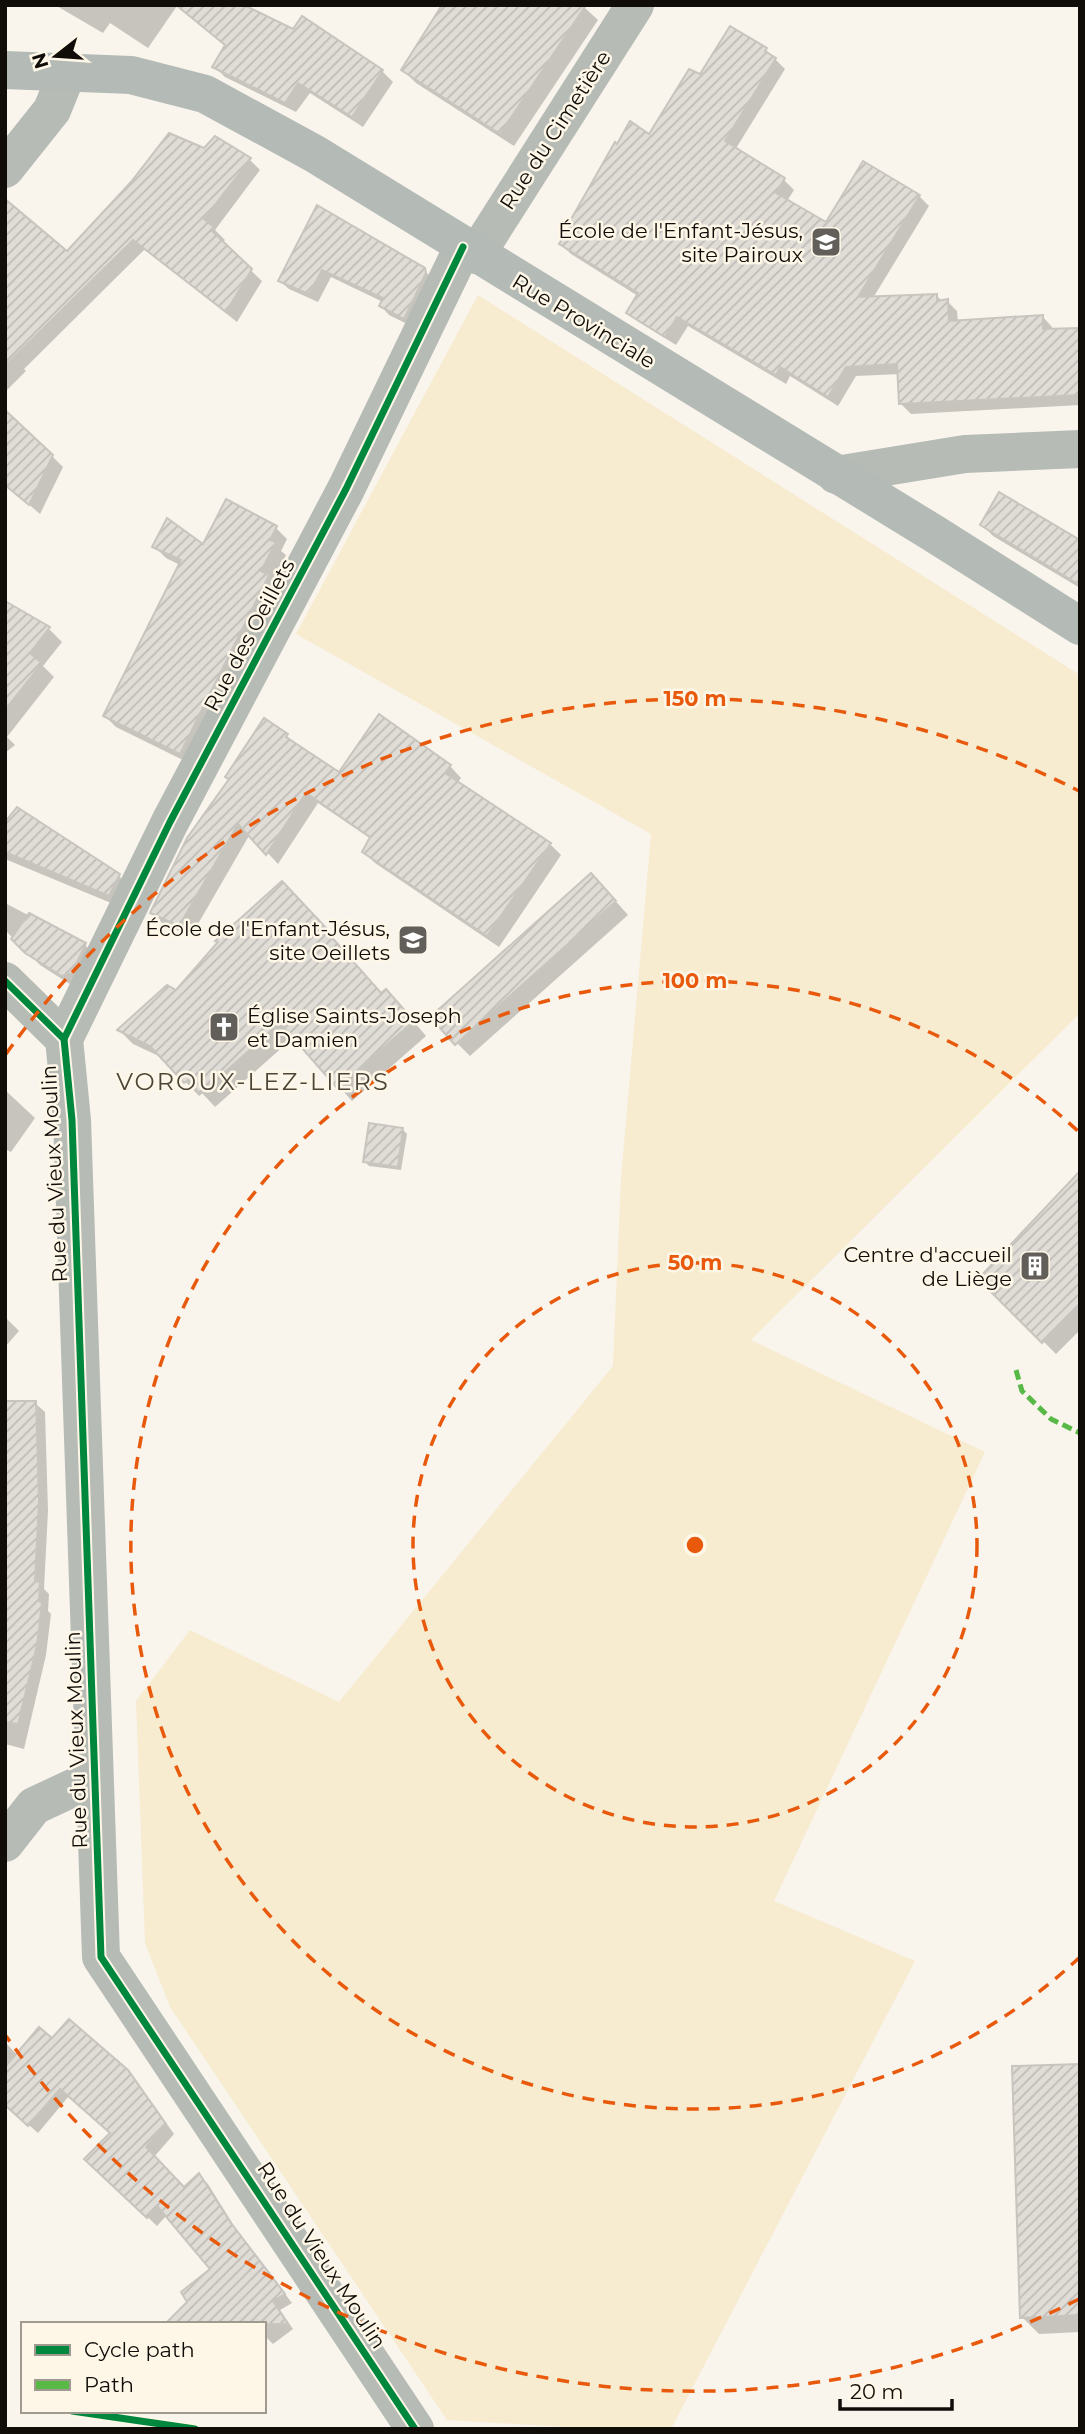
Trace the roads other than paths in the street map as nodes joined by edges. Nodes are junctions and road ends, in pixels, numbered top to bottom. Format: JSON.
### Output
{"nodes":[{"id":1,"x":635,"y":5,"type":"edge"},
{"id":2,"x":5,"y":70,"type":"edge"},
{"id":3,"x":67,"y":73,"type":"junction"},
{"id":4,"x":5,"y":169,"type":"edge"},
{"id":5,"x":470,"y":251,"type":"junction"},
{"id":6,"x":1080,"y":449,"type":"edge"},
{"id":7,"x":836,"y":475,"type":"junction"},
{"id":8,"x":1080,"y":626,"type":"edge"},
{"id":9,"x":5,"y":981,"type":"edge"},
{"id":10,"x":64,"y":1039,"type":"junction"},
{"id":11,"x":94,"y":1778,"type":"junction"},
{"id":12,"x":5,"y":1843,"type":"edge"},
{"id":13,"x":415,"y":2429,"type":"edge"}],
"edges":[{"from":1,"to":5,"type":"street","name":"Rue du Cimetière"},
{"from":2,"to":3,"type":"main road","name":"Rue Provinciale"},
{"from":3,"to":4,"type":"street"},
{"from":3,"to":5,"type":"main road","name":"Rue Provinciale"},
{"from":5,"to":7,"type":"main road","name":"Rue Provinciale"},
{"from":5,"to":10,"type":"street","name":"Rue des Oeillets"},
{"from":6,"to":7,"type":"street"},
{"from":7,"to":8,"type":"main road","name":"Rue Provinciale"},
{"from":9,"to":10,"type":"street","name":"Rue du Vieux Moulin"},
{"from":10,"to":11,"type":"street","name":"Rue du Vieux Moulin"},
{"from":11,"to":12,"type":"street"},
{"from":11,"to":13,"type":"street","name":"Rue du Vieux Moulin"}]}
